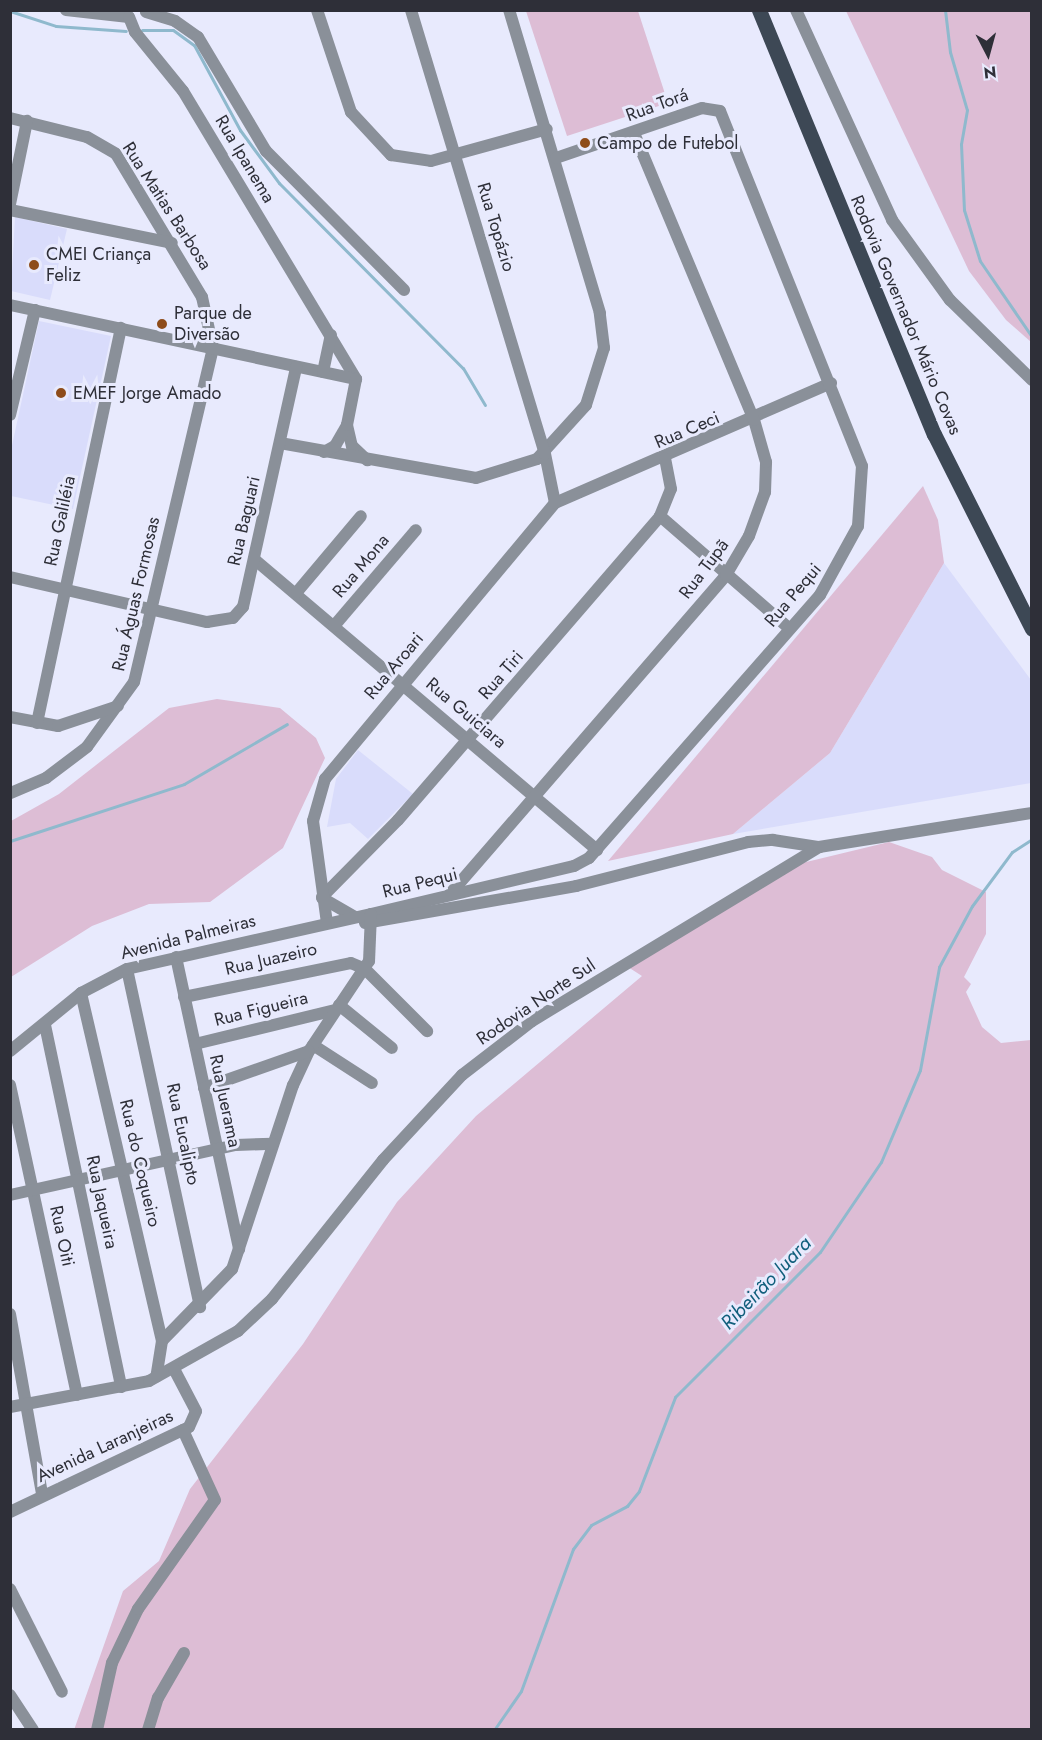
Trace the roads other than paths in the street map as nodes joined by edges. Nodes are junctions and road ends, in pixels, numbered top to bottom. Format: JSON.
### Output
{"nodes":[{"id":1,"x":66,"y":10,"type":"edge"},
{"id":2,"x":317,"y":10,"type":"edge"},
{"id":3,"x":411,"y":10,"type":"edge"},
{"id":4,"x":509,"y":10,"type":"edge"},
{"id":5,"x":759,"y":10,"type":"edge"},
{"id":6,"x":796,"y":10,"type":"edge"},
{"id":7,"x":147,"y":11,"type":"edge"},
{"id":8,"x":129,"y":17,"type":"junction"},
{"id":9,"x":702,"y":108,"type":"joint"},
{"id":10,"x":10,"y":118,"type":"edge"},
{"id":11,"x":27,"y":122,"type":"junction"},
{"id":12,"x":547,"y":129,"type":"junction"},
{"id":13,"x":634,"y":133,"type":"junction"},
{"id":14,"x":456,"y":155,"type":"junction"},
{"id":15,"x":556,"y":158,"type":"junction"},
{"id":16,"x":10,"y":204,"type":"edge"},
{"id":17,"x":10,"y":210,"type":"edge"},
{"id":18,"x":172,"y":243,"type":"junction"},
{"id":19,"x":404,"y":290,"type":"dead end"},
{"id":20,"x":10,"y":305,"type":"edge"},
{"id":21,"x":35,"y":310,"type":"junction"},
{"id":22,"x":121,"y":327,"type":"junction"},
{"id":23,"x":331,"y":335,"type":"junction"},
{"id":24,"x":213,"y":348,"type":"junction"},
{"id":25,"x":296,"y":367,"type":"junction"},
{"id":26,"x":323,"y":372,"type":"junction"},
{"id":27,"x":356,"y":379,"type":"junction"},
{"id":28,"x":1032,"y":380,"type":"edge"},
{"id":29,"x":831,"y":383,"type":"junction"},
{"id":30,"x":10,"y":414,"type":"edge"},
{"id":31,"x":754,"y":420,"type":"junction"},
{"id":32,"x":347,"y":425,"type":"junction"},
{"id":33,"x":280,"y":442,"type":"junction"},
{"id":34,"x":324,"y":452,"type":"junction"},
{"id":35,"x":545,"y":454,"type":"junction"},
{"id":36,"x":665,"y":459,"type":"junction"},
{"id":37,"x":370,"y":463,"type":"junction"},
{"id":38,"x":555,"y":503,"type":"junction"},
{"id":39,"x":361,"y":516,"type":"dead end"},
{"id":40,"x":660,"y":516,"type":"junction"},
{"id":41,"x":416,"y":530,"type":"dead end"},
{"id":42,"x":254,"y":559,"type":"junction"},
{"id":43,"x":726,"y":574,"type":"junction"},
{"id":44,"x":10,"y":577,"type":"edge"},
{"id":45,"x":63,"y":588,"type":"junction"},
{"id":46,"x":297,"y":592,"type":"junction"},
{"id":47,"x":152,"y":607,"type":"junction"},
{"id":48,"x":334,"y":626,"type":"junction"},
{"id":49,"x":789,"y":628,"type":"junction"},
{"id":50,"x":1032,"y":629,"type":"edge"},
{"id":51,"x":403,"y":683,"type":"junction"},
{"id":52,"x":122,"y":704,"type":"junction"},
{"id":53,"x":10,"y":717,"type":"edge"},
{"id":54,"x":37,"y":723,"type":"junction"},
{"id":55,"x":469,"y":738,"type":"junction"},
{"id":56,"x":10,"y":793,"type":"edge"},
{"id":57,"x":535,"y":796,"type":"junction"},
{"id":58,"x":1032,"y":813,"type":"edge"},
{"id":59,"x":819,"y":847,"type":"junction"},
{"id":60,"x":597,"y":850,"type":"junction"},
{"id":61,"x":450,"y":894,"type":"junction"},
{"id":62,"x":322,"y":897,"type":"junction"},
{"id":63,"x":355,"y":917,"type":"junction"},
{"id":64,"x":371,"y":918,"type":"junction"},
{"id":65,"x":327,"y":923,"type":"junction"},
{"id":66,"x":176,"y":957,"type":"junction"},
{"id":67,"x":127,"y":969,"type":"junction"},
{"id":68,"x":365,"y":969,"type":"junction"},
{"id":69,"x":81,"y":993,"type":"junction"},
{"id":70,"x":184,"y":997,"type":"junction"},
{"id":71,"x":337,"y":1007,"type":"junction"},
{"id":72,"x":45,"y":1025,"type":"junction"},
{"id":73,"x":427,"y":1031,"type":"dead end"},
{"id":74,"x":195,"y":1044,"type":"junction"},
{"id":75,"x":311,"y":1048,"type":"junction"},
{"id":76,"x":392,"y":1048,"type":"dead end"},
{"id":77,"x":10,"y":1051,"type":"edge"},
{"id":78,"x":372,"y":1083,"type":"dead end"},
{"id":79,"x":10,"y":1085,"type":"edge"},
{"id":80,"x":204,"y":1088,"type":"junction"},
{"id":81,"x":273,"y":1144,"type":"junction"},
{"id":82,"x":217,"y":1148,"type":"junction"},
{"id":83,"x":171,"y":1159,"type":"junction"},
{"id":84,"x":124,"y":1169,"type":"junction"},
{"id":85,"x":80,"y":1180,"type":"junction"},
{"id":86,"x":34,"y":1191,"type":"junction"},
{"id":87,"x":10,"y":1195,"type":"edge"},
{"id":88,"x":239,"y":1252,"type":"junction"},
{"id":89,"x":200,"y":1307,"type":"junction"},
{"id":90,"x":10,"y":1314,"type":"edge"},
{"id":91,"x":13,"y":1339,"type":"edge"},
{"id":92,"x":162,"y":1341,"type":"junction"},
{"id":93,"x":174,"y":1369,"type":"junction"},
{"id":94,"x":156,"y":1377,"type":"junction"},
{"id":95,"x":121,"y":1387,"type":"junction"},
{"id":96,"x":77,"y":1395,"type":"junction"},
{"id":97,"x":28,"y":1404,"type":"junction"},
{"id":98,"x":10,"y":1407,"type":"edge"},
{"id":99,"x":183,"y":1430,"type":"junction"},
{"id":100,"x":42,"y":1494,"type":"junction"},
{"id":101,"x":10,"y":1512,"type":"edge"},
{"id":102,"x":10,"y":1589,"type":"edge"},
{"id":103,"x":184,"y":1653,"type":"dead end"},
{"id":104,"x":62,"y":1692,"type":"dead end"},
{"id":105,"x":10,"y":1695,"type":"edge"},
{"id":106,"x":33,"y":1730,"type":"edge"},
{"id":107,"x":97,"y":1730,"type":"edge"},
{"id":108,"x":148,"y":1730,"type":"edge"}],
"edges":[{"from":1,"to":8,"type":"street"},
{"from":2,"to":14,"type":"street"},
{"from":3,"to":14,"type":"street","name":"Rua Topázio"},
{"from":4,"to":12,"type":"street"},
{"from":5,"to":50,"type":"main road","name":"Rodovia Governador Mário Covas"},
{"from":6,"to":28,"type":"street"},
{"from":7,"to":8,"type":"street"},
{"from":7,"to":19,"type":"street"},
{"from":8,"to":23,"type":"street","name":"Rua Ipanema"},
{"from":9,"to":13,"type":"street","name":"Rua Torá"},
{"from":9,"to":29,"type":"street","name":"Rua Pequi"},
{"from":10,"to":11,"type":"street","name":"Rua Matias Barbosa"},
{"from":11,"to":16,"type":"street"},
{"from":11,"to":18,"type":"street","name":"Rua Matias Barbosa"},
{"from":12,"to":14,"type":"street"},
{"from":12,"to":15,"type":"street"},
{"from":13,"to":15,"type":"street","name":"Rua Torá"},
{"from":13,"to":31,"type":"street","name":"Rua Tupã"},
{"from":14,"to":35,"type":"street","name":"Rua Topázio"},
{"from":15,"to":35,"type":"street"},
{"from":17,"to":18,"type":"street"},
{"from":18,"to":24,"type":"street","name":"Rua Matias Barbosa"},
{"from":20,"to":21,"type":"street"},
{"from":21,"to":22,"type":"street"},
{"from":21,"to":30,"type":"street"},
{"from":22,"to":24,"type":"street"},
{"from":22,"to":45,"type":"street","name":"Rua Galiléia"},
{"from":23,"to":26,"type":"street"},
{"from":23,"to":27,"type":"street","name":"Rua Ipanema"},
{"from":24,"to":25,"type":"street"},
{"from":24,"to":47,"type":"street","name":"Rua Águas Formosas"},
{"from":25,"to":26,"type":"street"},
{"from":25,"to":33,"type":"street","name":"Rua Baguari"},
{"from":26,"to":27,"type":"street"},
{"from":27,"to":32,"type":"street"},
{"from":29,"to":31,"type":"street","name":"Rua Ceci"},
{"from":29,"to":49,"type":"street","name":"Rua Pequi"},
{"from":31,"to":36,"type":"street","name":"Rua Ceci"},
{"from":31,"to":43,"type":"street","name":"Rua Tupã"},
{"from":32,"to":34,"type":"street"},
{"from":32,"to":37,"type":"street"},
{"from":33,"to":34,"type":"street"},
{"from":33,"to":42,"type":"street","name":"Rua Baguari"},
{"from":34,"to":37,"type":"street"},
{"from":35,"to":37,"type":"street"},
{"from":35,"to":38,"type":"street"},
{"from":36,"to":38,"type":"street","name":"Rua Ceci"},
{"from":36,"to":40,"type":"street","name":"Rua Tiri"},
{"from":38,"to":51,"type":"street","name":"Rua Aroari"},
{"from":39,"to":46,"type":"street"},
{"from":40,"to":43,"type":"street"},
{"from":40,"to":55,"type":"street","name":"Rua Tiri"},
{"from":41,"to":48,"type":"street","name":"Rua Mona"},
{"from":42,"to":46,"type":"street","name":"Rua Guiciara"},
{"from":42,"to":47,"type":"street","name":"Rua Baguari"},
{"from":43,"to":49,"type":"street"},
{"from":43,"to":57,"type":"street","name":"Rua Tupã"},
{"from":44,"to":45,"type":"street"},
{"from":45,"to":47,"type":"street"},
{"from":45,"to":54,"type":"street","name":"Rua Galiléia"},
{"from":46,"to":48,"type":"street","name":"Rua Guiciara"},
{"from":47,"to":52,"type":"street","name":"Rua Águas Formosas"},
{"from":48,"to":51,"type":"street","name":"Rua Guiciara"},
{"from":49,"to":60,"type":"street","name":"Rua Pequi"},
{"from":51,"to":55,"type":"street","name":"Rua Guiciara"},
{"from":51,"to":62,"type":"street","name":"Rua Aroari"},
{"from":52,"to":54,"type":"street"},
{"from":52,"to":56,"type":"street","name":"Rua Águas Formosas"},
{"from":53,"to":54,"type":"street"},
{"from":55,"to":57,"type":"street","name":"Rua Guiciara"},
{"from":55,"to":62,"type":"street","name":"Rua Tiri"},
{"from":57,"to":60,"type":"street","name":"Rua Guiciara"},
{"from":57,"to":61,"type":"street","name":"Rua Tupã"},
{"from":58,"to":59,"type":"street","name":"Rodovia Norte Sul"},
{"from":59,"to":64,"type":"street"},
{"from":59,"to":93,"type":"street","name":"Rodovia Norte Sul"},
{"from":60,"to":61,"type":"street","name":"Rua Pequi"},
{"from":61,"to":64,"type":"street","name":"Rua Pequi"},
{"from":62,"to":63,"type":"street"},
{"from":62,"to":65,"type":"street","name":"Rua Aroari"},
{"from":63,"to":64,"type":"street","name":"Avenida Palmeiras"},
{"from":63,"to":65,"type":"street","name":"Avenida Palmeiras"},
{"from":64,"to":65,"type":"street"},
{"from":64,"to":68,"type":"street"},
{"from":65,"to":66,"type":"street","name":"Avenida Palmeiras"},
{"from":66,"to":67,"type":"street","name":"Avenida Palmeiras"},
{"from":66,"to":70,"type":"street","name":"Rua Juerama"},
{"from":67,"to":69,"type":"street","name":"Avenida Palmeiras"},
{"from":67,"to":83,"type":"street","name":"Rua Eucalipto"},
{"from":68,"to":70,"type":"street","name":"Rua Juazeiro"},
{"from":68,"to":71,"type":"street"},
{"from":68,"to":73,"type":"street"},
{"from":69,"to":72,"type":"street","name":"Avenida Palmeiras"},
{"from":69,"to":84,"type":"street","name":"Rua do Coqueiro"},
{"from":70,"to":74,"type":"street","name":"Rua Juerama"},
{"from":71,"to":74,"type":"street","name":"Rua Figueira"},
{"from":71,"to":75,"type":"street"},
{"from":71,"to":76,"type":"street"},
{"from":72,"to":77,"type":"street","name":"Avenida Palmeiras"},
{"from":72,"to":85,"type":"street","name":"Rua Jaqueira"},
{"from":74,"to":80,"type":"street","name":"Rua Juerama"},
{"from":75,"to":78,"type":"street"},
{"from":75,"to":80,"type":"street"},
{"from":75,"to":81,"type":"street"},
{"from":79,"to":86,"type":"street","name":"Rua Oiti"},
{"from":80,"to":82,"type":"street","name":"Rua Juerama"},
{"from":81,"to":82,"type":"street"},
{"from":81,"to":88,"type":"street"},
{"from":82,"to":83,"type":"street"},
{"from":82,"to":88,"type":"street","name":"Rua Juerama"},
{"from":83,"to":84,"type":"street"},
{"from":83,"to":89,"type":"street","name":"Rua Eucalipto"},
{"from":84,"to":85,"type":"street"},
{"from":84,"to":92,"type":"street","name":"Rua do Coqueiro"},
{"from":85,"to":86,"type":"street"},
{"from":85,"to":95,"type":"street","name":"Rua Jaqueira"},
{"from":86,"to":87,"type":"street"},
{"from":86,"to":96,"type":"street","name":"Rua Oiti"},
{"from":88,"to":89,"type":"street"},
{"from":89,"to":92,"type":"street"},
{"from":90,"to":91,"type":"street"},
{"from":91,"to":97,"type":"street"},
{"from":92,"to":94,"type":"street"},
{"from":93,"to":94,"type":"street","name":"Rodovia Norte Sul"},
{"from":93,"to":99,"type":"street","name":"Avenida Laranjeiras"},
{"from":94,"to":95,"type":"street","name":"Rodovia Norte Sul"},
{"from":95,"to":96,"type":"street","name":"Rodovia Norte Sul"},
{"from":96,"to":97,"type":"street","name":"Rodovia Norte Sul"},
{"from":97,"to":98,"type":"street","name":"Rodovia Norte Sul"},
{"from":97,"to":100,"type":"street"},
{"from":99,"to":100,"type":"street","name":"Avenida Laranjeiras"},
{"from":99,"to":107,"type":"street"},
{"from":100,"to":101,"type":"street","name":"Avenida Laranjeiras"},
{"from":102,"to":104,"type":"street"},
{"from":103,"to":108,"type":"street"},
{"from":105,"to":106,"type":"street"}]}
